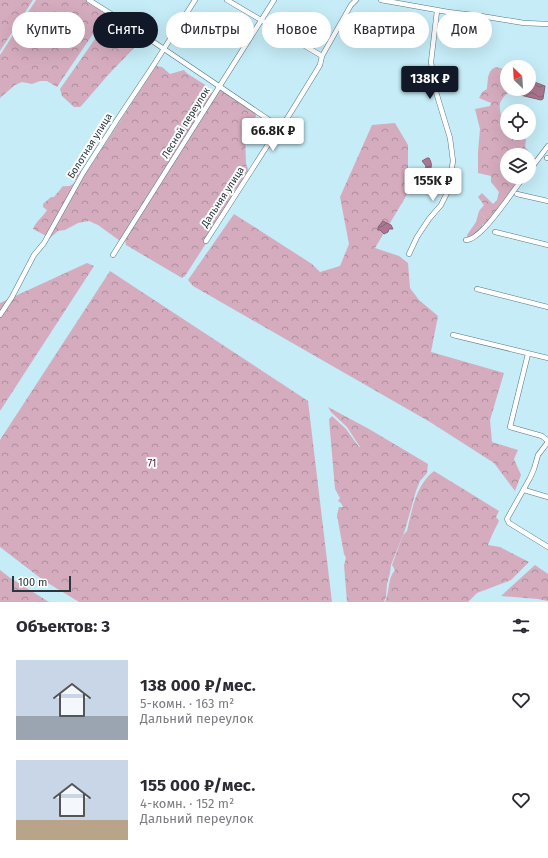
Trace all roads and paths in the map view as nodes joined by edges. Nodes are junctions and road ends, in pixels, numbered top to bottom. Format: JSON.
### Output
{"nodes":[{"id":1,"x":89,"y":0,"type":"edge"},
{"id":2,"x":195,"y":0,"type":"edge"},
{"id":3,"x":227,"y":0,"type":"edge"},
{"id":4,"x":274,"y":0,"type":"edge"},
{"id":5,"x":356,"y":0,"type":"edge"},
{"id":6,"x":381,"y":0,"type":"edge"},
{"id":7,"x":437,"y":11,"type":"junction"},
{"id":8,"x":261,"y":20,"type":"junction"},
{"id":9,"x":548,"y":24,"type":"edge"},
{"id":10,"x":164,"y":49,"type":"junction"},
{"id":11,"x":322,"y":56,"type":"junction"},
{"id":12,"x":219,"y":86,"type":"junction"},
{"id":13,"x":281,"y":128,"type":"junction"},
{"id":14,"x":548,"y":146,"type":"edge"},
{"id":15,"x":536,"y":162,"type":"edge"},
{"id":16,"x":519,"y":184,"type":"edge"},
{"id":17,"x":517,"y":194,"type":"dead end"},
{"id":18,"x":548,"y":201,"type":"edge"},
{"id":19,"x":495,"y":232,"type":"dead end"},
{"id":20,"x":466,"y":240,"type":"dead end"},
{"id":21,"x":206,"y":241,"type":"dead end"},
{"id":22,"x":548,"y":245,"type":"edge"},
{"id":23,"x":409,"y":254,"type":"dead end"},
{"id":24,"x":113,"y":255,"type":"dead end"},
{"id":25,"x":477,"y":289,"type":"dead end"},
{"id":26,"x":548,"y":307,"type":"edge"},
{"id":27,"x":0,"y":315,"type":"edge"},
{"id":28,"x":453,"y":335,"type":"dead end"},
{"id":29,"x":528,"y":354,"type":"junction"},
{"id":30,"x":548,"y":358,"type":"edge"},
{"id":31,"x":548,"y":441,"type":"edge"},
{"id":32,"x":524,"y":490,"type":"junction"},
{"id":33,"x":548,"y":497,"type":"edge"},
{"id":34,"x":548,"y":547,"type":"edge"}],
"edges":[{"from":1,"to":10,"type":"street"},
{"from":2,"to":10,"type":"street","name":"Болотная улица"},
{"from":3,"to":8,"type":"street"},
{"from":4,"to":8,"type":"street","name":"Лесной переулок"},
{"from":5,"to":11,"type":"street","name":"Дальняя улица"},
{"from":6,"to":7,"type":"street"},
{"from":7,"to":9,"type":"street"},
{"from":7,"to":23,"type":"street"},
{"from":8,"to":11,"type":"street"},
{"from":8,"to":12,"type":"street","name":"Лесной переулок"},
{"from":10,"to":12,"type":"street"},
{"from":10,"to":27,"type":"street","name":"Болотная улица"},
{"from":11,"to":13,"type":"street","name":"Дальняя улица"},
{"from":12,"to":13,"type":"street"},
{"from":12,"to":24,"type":"street","name":"Лесной переулок"},
{"from":13,"to":21,"type":"street","name":"Дальняя улица"},
{"from":14,"to":15,"type":"street"},
{"from":16,"to":20,"type":"street"},
{"from":17,"to":18,"type":"street"},
{"from":19,"to":22,"type":"street"},
{"from":25,"to":26,"type":"street"},
{"from":28,"to":29,"type":"street"},
{"from":29,"to":30,"type":"street"},
{"from":29,"to":31,"type":"street"},
{"from":31,"to":32,"type":"street"},
{"from":32,"to":33,"type":"street"},
{"from":32,"to":34,"type":"street"}]}
